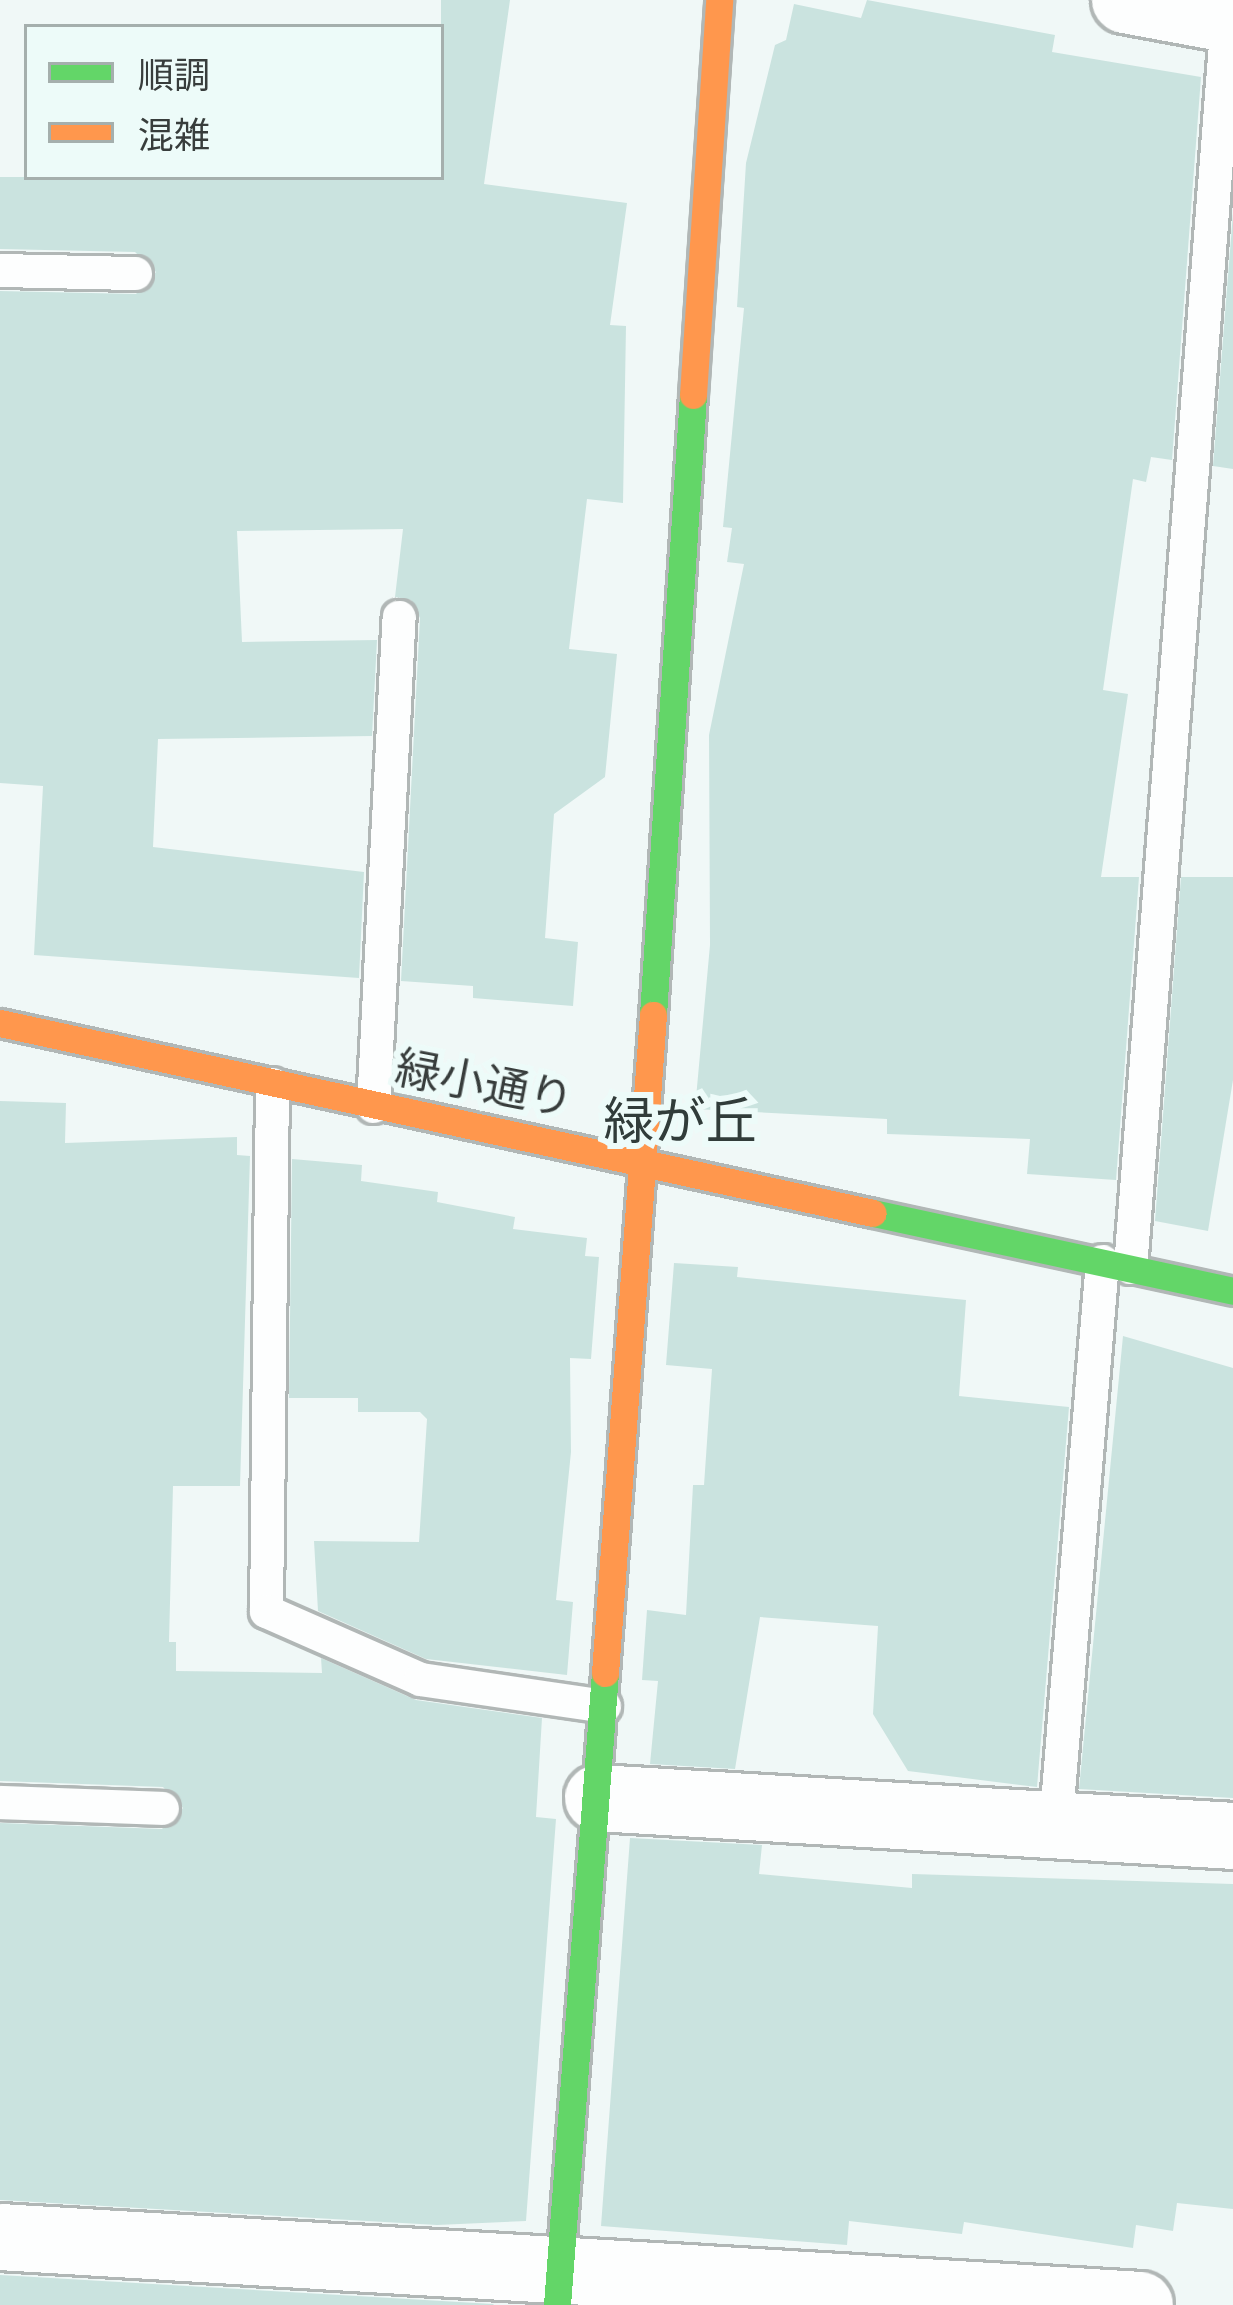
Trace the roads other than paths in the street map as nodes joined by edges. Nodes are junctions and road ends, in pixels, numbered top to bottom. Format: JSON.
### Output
{"nodes":[{"id":1,"x":719,"y":0,"type":"edge"},
{"id":2,"x":1124,"y":0,"type":"edge"},
{"id":3,"x":1230,"y":19,"type":"edge"},
{"id":4,"x":0,"y":270,"type":"edge"},
{"id":5,"x":135,"y":273,"type":"dead end"},
{"id":6,"x":399,"y":617,"type":"dead end"},
{"id":7,"x":0,"y":1023,"type":"edge"},
{"id":8,"x":272,"y":1084,"type":"junction"},
{"id":9,"x":373,"y":1106,"type":"junction"},
{"id":10,"x":644,"y":1161,"type":"junction"},
{"id":11,"x":1116,"y":1264,"type":"junction"},
{"id":12,"x":1233,"y":1291,"type":"edge"},
{"id":13,"x":604,"y":1706,"type":"junction"},
{"id":14,"x":598,"y":1798,"type":"junction"},
{"id":15,"x":0,"y":1802,"type":"edge"},
{"id":16,"x":161,"y":1808,"type":"dead end"},
{"id":17,"x":1054,"y":1827,"type":"junction"},
{"id":18,"x":1233,"y":1836,"type":"edge"},
{"id":19,"x":0,"y":2237,"type":"edge"},
{"id":20,"x":558,"y":2287,"type":"edge"},
{"id":21,"x":767,"y":2294,"type":"edge"},
{"id":22,"x":1140,"y":2305,"type":"edge"}],
"edges":[{"from":1,"to":10,"type":"street"},
{"from":2,"to":3,"type":"street"},
{"from":3,"to":11,"type":"lane"},
{"from":4,"to":5,"type":"lane"},
{"from":6,"to":9,"type":"lane"},
{"from":7,"to":8,"type":"street","name":"緑小通り"},
{"from":8,"to":9,"type":"street","name":"緑小通り"},
{"from":8,"to":13,"type":"lane"},
{"from":9,"to":10,"type":"street","name":"緑小通り"},
{"from":10,"to":11,"type":"street","name":"緑小通り"},
{"from":10,"to":13,"type":"street"},
{"from":11,"to":12,"type":"street","name":"緑小通り"},
{"from":11,"to":17,"type":"lane"},
{"from":13,"to":14,"type":"street"},
{"from":14,"to":17,"type":"street"},
{"from":14,"to":20,"type":"street"},
{"from":15,"to":16,"type":"lane"},
{"from":17,"to":18,"type":"street"},
{"from":19,"to":20,"type":"street"},
{"from":20,"to":21,"type":"street"},
{"from":21,"to":22,"type":"street"}]}
